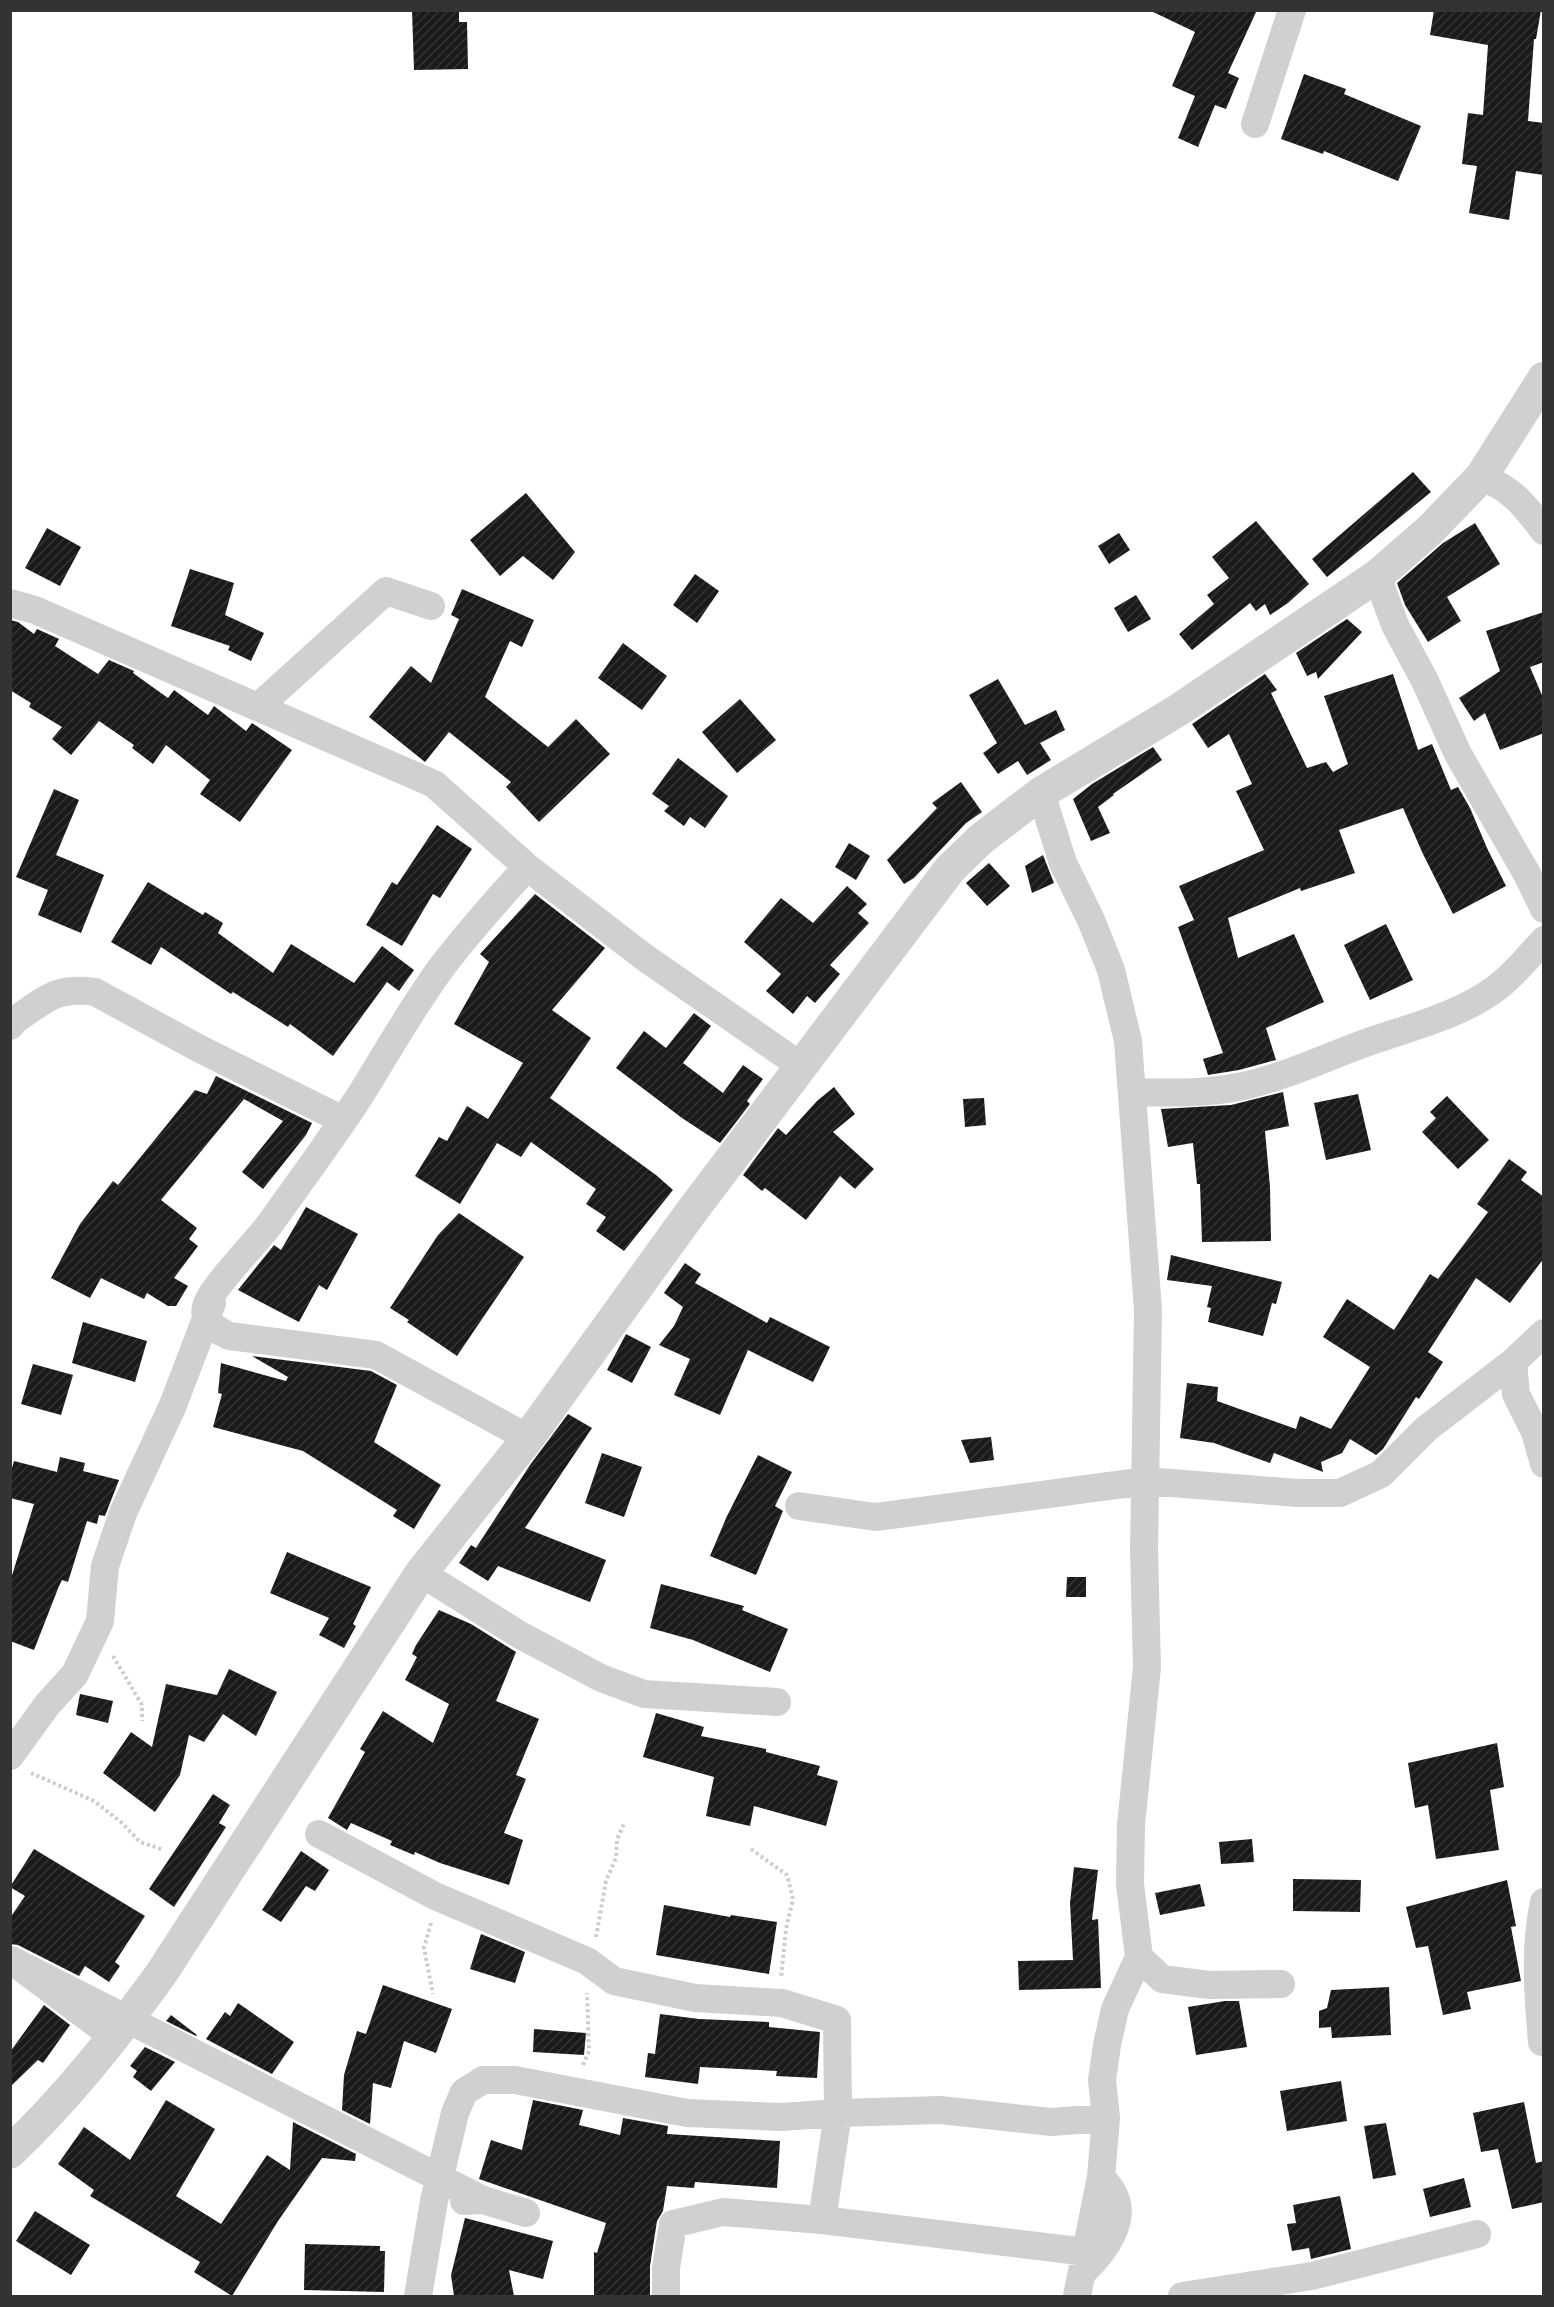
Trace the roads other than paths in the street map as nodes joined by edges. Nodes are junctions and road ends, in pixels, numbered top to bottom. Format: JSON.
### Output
{"nodes":[{"id":1,"x":1292,"y":10,"type":"edge"},
{"id":2,"x":1255,"y":124,"type":"dead end"},
{"id":3,"x":1544,"y":378,"type":"edge"},
{"id":4,"x":1481,"y":477,"type":"junction"},
{"id":5,"x":1544,"y":531,"type":"edge"},
{"id":6,"x":1377,"y":576,"type":"junction"},
{"id":7,"x":10,"y":603,"type":"edge"},
{"id":8,"x":431,"y":606,"type":"dead end"},
{"id":9,"x":258,"y":707,"type":"junction"},
{"id":10,"x":1041,"y":793,"type":"junction"},
{"id":11,"x":527,"y":867,"type":"junction"},
{"id":12,"x":1544,"y":909,"type":"edge"},
{"id":13,"x":1544,"y":940,"type":"edge"},
{"id":14,"x":12,"y":1021,"type":"edge"},
{"id":15,"x":801,"y":1066,"type":"junction"},
{"id":16,"x":1133,"y":1092,"type":"junction"},
{"id":17,"x":343,"y":1120,"type":"junction"},
{"id":18,"x":214,"y":1299,"type":"dead end"},
{"id":19,"x":1544,"y":1333,"type":"edge"},
{"id":20,"x":1514,"y":1362,"type":"junction"},
{"id":21,"x":528,"y":1438,"type":"junction"},
{"id":22,"x":1544,"y":1464,"type":"edge"},
{"id":23,"x":1146,"y":1481,"type":"junction"},
{"id":24,"x":799,"y":1506,"type":"dead end"},
{"id":25,"x":421,"y":1573,"type":"junction"},
{"id":26,"x":777,"y":1702,"type":"dead end"},
{"id":27,"x":16,"y":1762,"type":"edge"},
{"id":28,"x":319,"y":1834,"type":"dead end"},
{"id":29,"x":1544,"y":1902,"type":"edge"},
{"id":30,"x":1139,"y":1957,"type":"junction"},
{"id":31,"x":1281,"y":1984,"type":"dead end"},
{"id":32,"x":114,"y":2037,"type":"junction"},
{"id":33,"x":1542,"y":2042,"type":"dead end"},
{"id":34,"x":838,"y":2113,"type":"junction"},
{"id":35,"x":1106,"y":2118,"type":"junction"},
{"id":36,"x":10,"y":2152,"type":"edge"},
{"id":37,"x":483,"y":2200,"type":"junction"},
{"id":38,"x":434,"y":2201,"type":"junction"},
{"id":39,"x":526,"y":2213,"type":"dead end"},
{"id":40,"x":822,"y":2220,"type":"junction"},
{"id":41,"x":1477,"y":2234,"type":"dead end"},
{"id":42,"x":1082,"y":2273,"type":"edge"},
{"id":43,"x":418,"y":2296,"type":"edge"},
{"id":44,"x":666,"y":2296,"type":"edge"},
{"id":45,"x":1182,"y":2296,"type":"edge"}],
"edges":[{"from":1,"to":2,"type":"street"},
{"from":3,"to":4,"type":"street"},
{"from":4,"to":5,"type":"street"},
{"from":4,"to":6,"type":"street"},
{"from":6,"to":10,"type":"street"},
{"from":6,"to":12,"type":"street"},
{"from":7,"to":9,"type":"street"},
{"from":8,"to":9,"type":"street"},
{"from":9,"to":11,"type":"street"},
{"from":10,"to":15,"type":"street"},
{"from":10,"to":16,"type":"street"},
{"from":11,"to":15,"type":"street"},
{"from":11,"to":17,"type":"street"},
{"from":13,"to":16,"type":"street"},
{"from":14,"to":17,"type":"street"},
{"from":15,"to":21,"type":"street"},
{"from":16,"to":23,"type":"street"},
{"from":17,"to":21,"type":"street"},
{"from":18,"to":27,"type":"street"},
{"from":19,"to":20,"type":"street"},
{"from":20,"to":22,"type":"street"},
{"from":20,"to":23,"type":"street"},
{"from":21,"to":25,"type":"street"},
{"from":23,"to":24,"type":"street"},
{"from":23,"to":30,"type":"street"},
{"from":25,"to":26,"type":"street"},
{"from":25,"to":32,"type":"street"},
{"from":28,"to":34,"type":"street"},
{"from":29,"to":33,"type":"street"},
{"from":30,"to":31,"type":"street"},
{"from":30,"to":35,"type":"street"},
{"from":32,"to":36,"type":"street"},
{"from":32,"to":37,"type":"street"},
{"from":34,"to":35,"type":"street"},
{"from":34,"to":38,"type":"street"},
{"from":34,"to":40,"type":"street"},
{"from":35,"to":42,"type":"street"},
{"from":37,"to":38,"type":"street"},
{"from":37,"to":39,"type":"street"},
{"from":38,"to":43,"type":"street"},
{"from":40,"to":42,"type":"street"},
{"from":40,"to":44,"type":"street"},
{"from":41,"to":45,"type":"street"}]}
